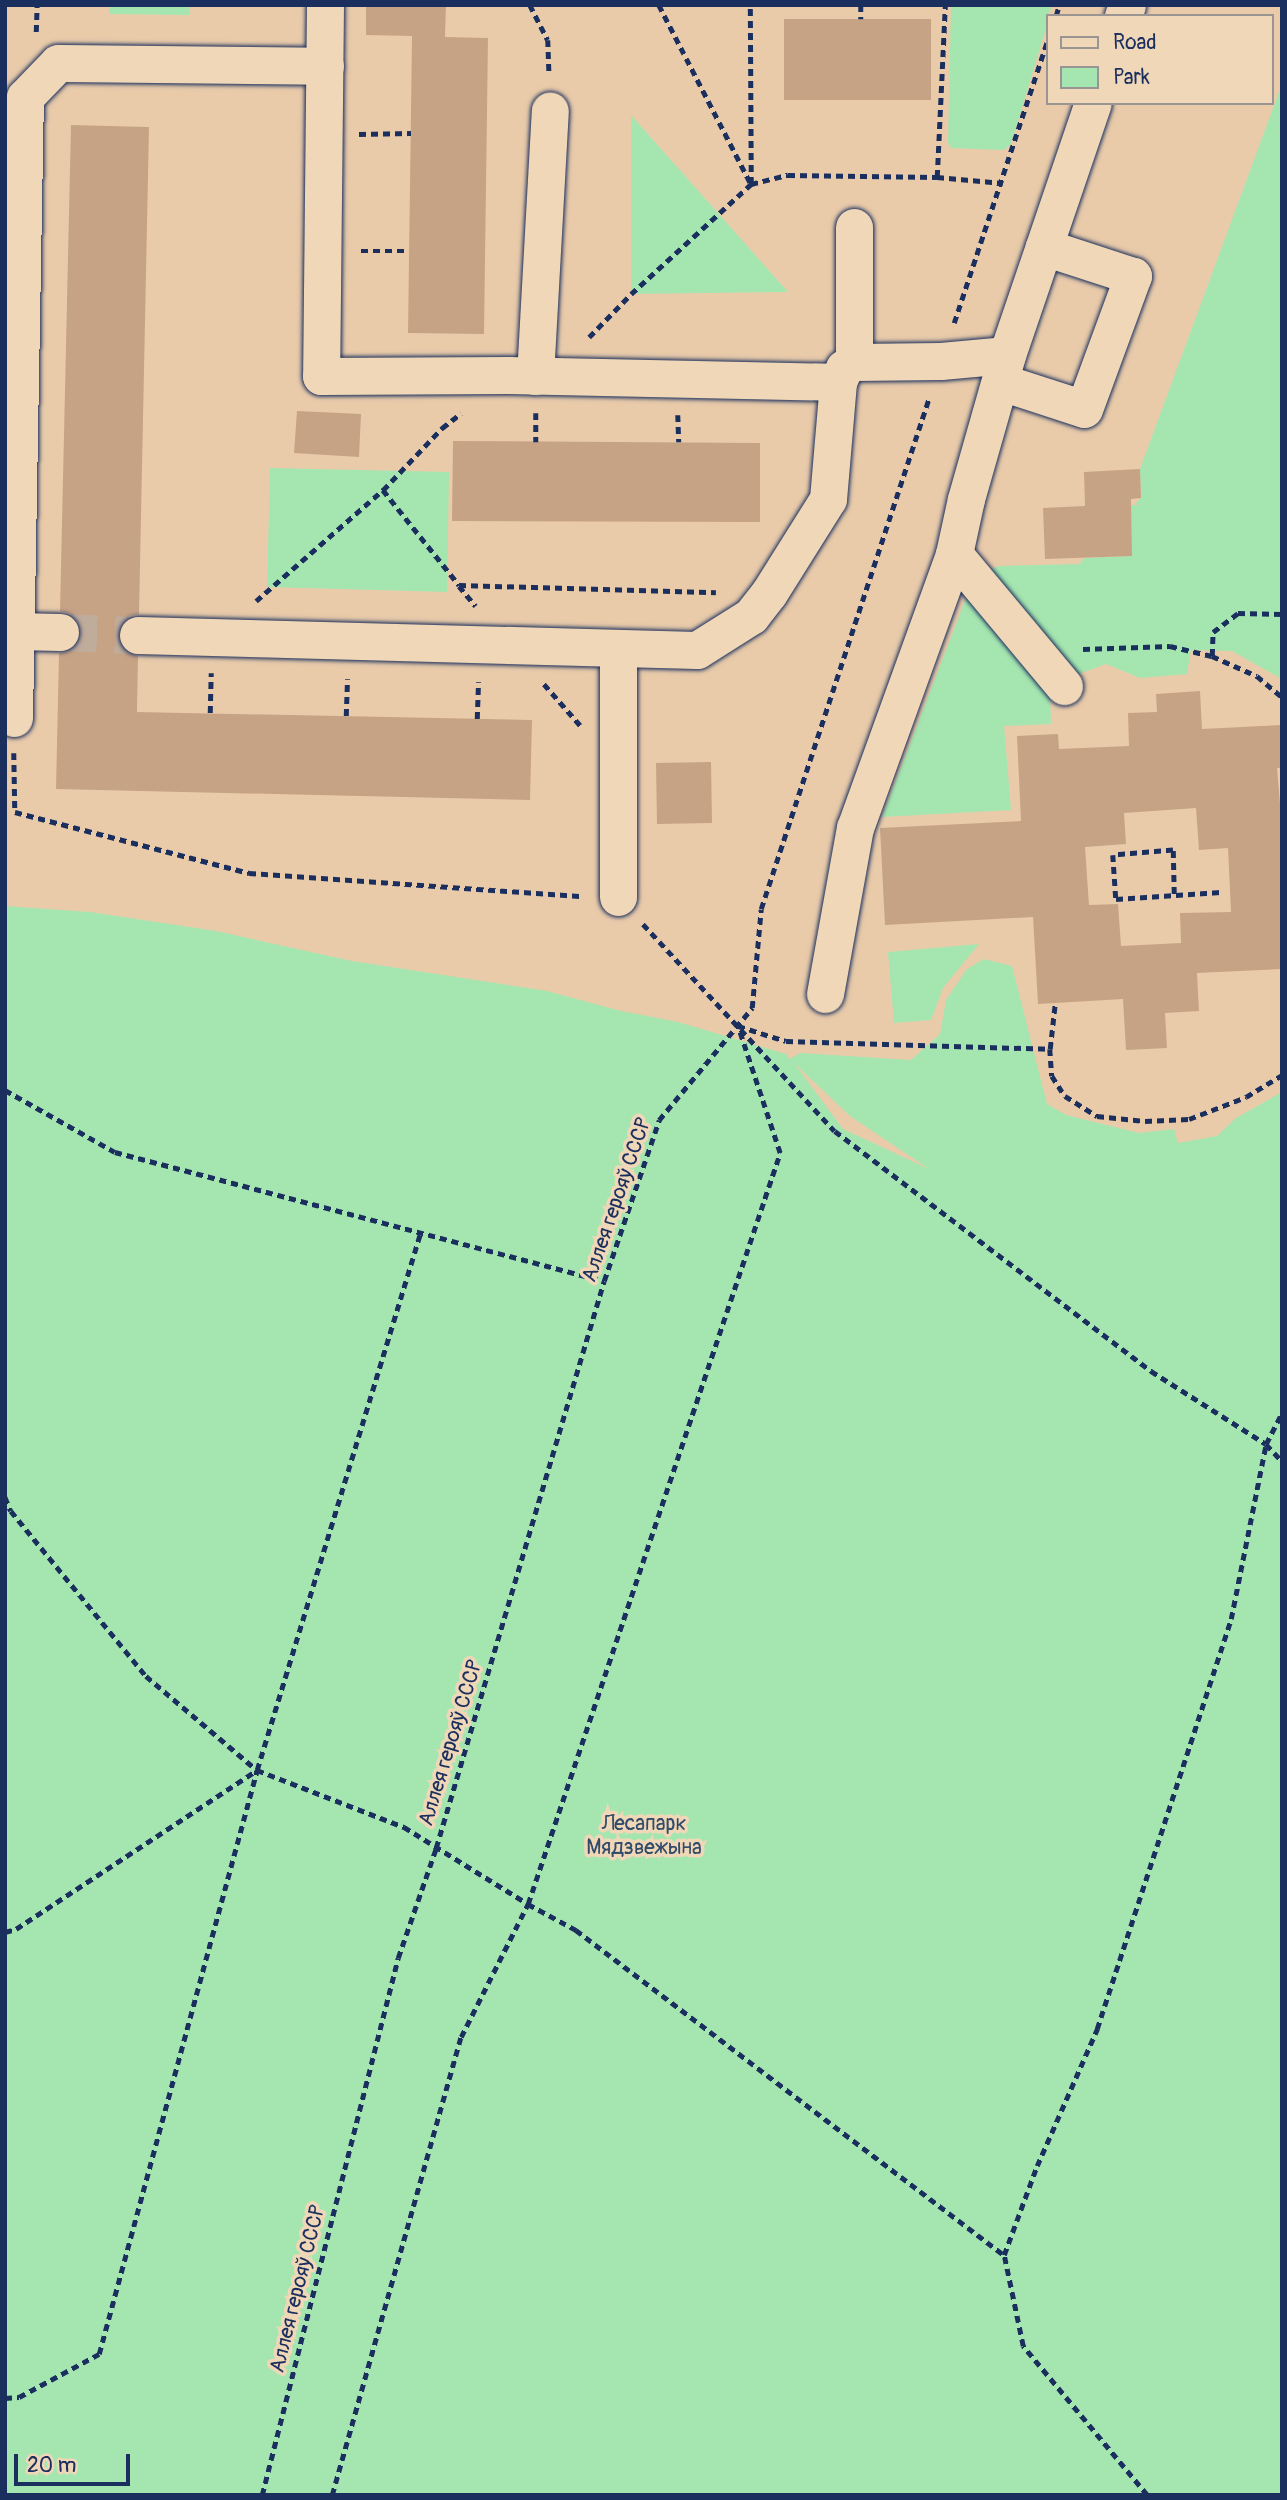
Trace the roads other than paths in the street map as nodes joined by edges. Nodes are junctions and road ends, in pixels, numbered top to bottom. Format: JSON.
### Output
{"nodes":[{"id":1,"x":325,"y":5,"type":"edge"},
{"id":2,"x":325,"y":66,"type":"junction"},
{"id":3,"x":1092,"y":105,"type":"edge"},
{"id":4,"x":550,"y":110,"type":"road end"},
{"id":5,"x":854,"y":227,"type":"dead end"},
{"id":6,"x":1044,"y":247,"type":"junction"},
{"id":7,"x":1004,"y":369,"type":"junction"},
{"id":8,"x":846,"y":372,"type":"junction"},
{"id":9,"x":521,"y":375,"type":"junction"},
{"id":10,"x":954,"y":554,"type":"junction"},
{"id":11,"x":15,"y":631,"type":"junction"},
{"id":12,"x":60,"y":632,"type":"tunnel mouth"},
{"id":13,"x":138,"y":635,"type":"tunnel mouth"},
{"id":14,"x":618,"y":649,"type":"junction"},
{"id":15,"x":1064,"y":686,"type":"dead end"},
{"id":16,"x":14,"y":718,"type":"road end"},
{"id":17,"x":618,"y":897,"type":"road end"},
{"id":18,"x":825,"y":994,"type":"dead end"}],
"edges":[{"from":1,"to":2,"type":"lane"},
{"from":2,"to":9,"type":"lane"},
{"from":2,"to":11,"type":"lane"},
{"from":3,"to":6,"type":"lane"},
{"from":4,"to":9,"type":"lane"},
{"from":5,"to":8,"type":"lane"},
{"from":6,"to":7,"type":"lane"},
{"from":6,"to":7,"type":"lane"},
{"from":7,"to":8,"type":"lane"},
{"from":7,"to":10,"type":"lane"},
{"from":8,"to":9,"type":"lane"},
{"from":8,"to":14,"type":"lane"},
{"from":10,"to":15,"type":"lane"},
{"from":10,"to":18,"type":"lane"},
{"from":11,"to":12,"type":"lane"},
{"from":11,"to":16,"type":"lane"},
{"from":13,"to":14,"type":"lane"},
{"from":14,"to":17,"type":"lane"}]}
